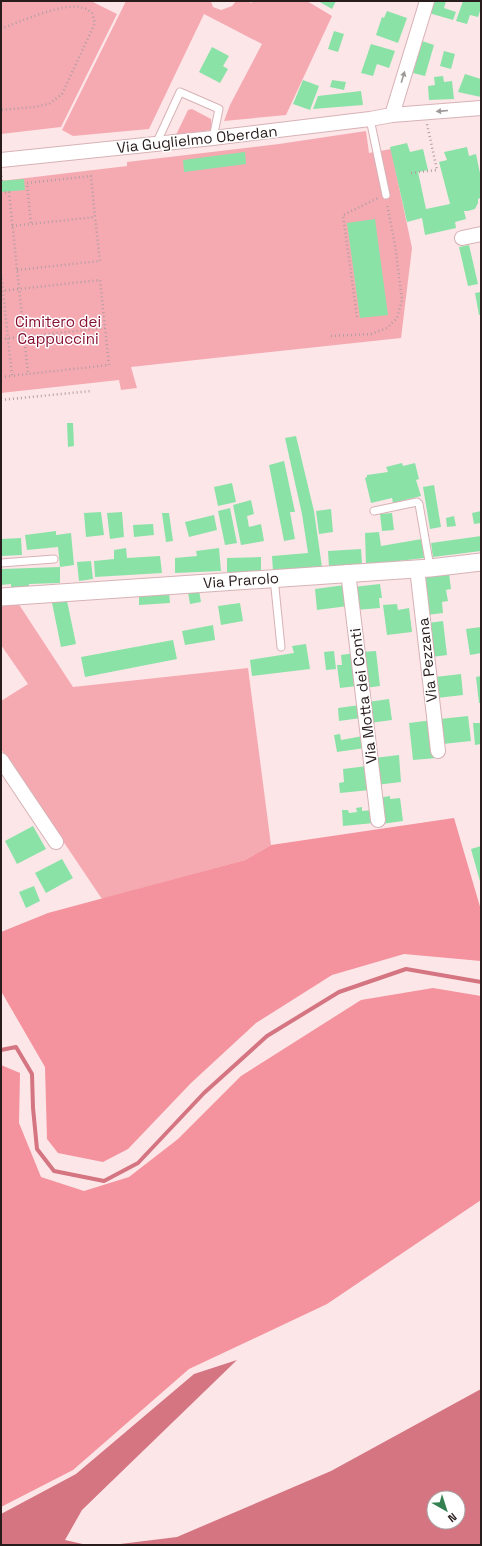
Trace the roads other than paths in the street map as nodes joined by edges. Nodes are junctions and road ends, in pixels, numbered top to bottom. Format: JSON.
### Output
{"nodes":[{"id":1,"x":427,"y":1,"type":"edge"},
{"id":2,"x":481,"y":108,"type":"edge"},
{"id":3,"x":392,"y":115,"type":"junction"},
{"id":4,"x":370,"y":119,"type":"junction"},
{"id":5,"x":213,"y":138,"type":"junction"},
{"id":6,"x":155,"y":144,"type":"junction"},
{"id":7,"x":1,"y":160,"type":"edge"},
{"id":8,"x":386,"y":195,"type":"road end"},
{"id":9,"x":481,"y":234,"type":"edge"},
{"id":10,"x":462,"y":238,"type":"dead end"},
{"id":11,"x":374,"y":511,"type":"dead end"},
{"id":12,"x":54,"y":559,"type":"dead end"},
{"id":13,"x":481,"y":562,"type":"edge"},
{"id":14,"x":1,"y":563,"type":"edge"},
{"id":15,"x":424,"y":568,"type":"junction"},
{"id":16,"x":348,"y":572,"type":"junction"},
{"id":17,"x":274,"y":578,"type":"junction"},
{"id":18,"x":1,"y":596,"type":"edge"},
{"id":19,"x":281,"y":647,"type":"dead end"},
{"id":20,"x":438,"y":751,"type":"dead end"},
{"id":21,"x":1,"y":760,"type":"edge"},
{"id":22,"x":378,"y":820,"type":"dead end"},
{"id":23,"x":56,"y":842,"type":"dead end"}],
"edges":[{"from":3,"to":1,"type":"street","one_way":true},
{"from":2,"to":3,"type":"street","name":"Via Guglielmo Oberdan","one_way":true},
{"from":3,"to":4,"type":"street","name":"Via Guglielmo Oberdan"},
{"from":4,"to":5,"type":"street","name":"Via Guglielmo Oberdan"},
{"from":4,"to":8,"type":"lane"},
{"from":5,"to":6,"type":"street","name":"Via Guglielmo Oberdan"},
{"from":5,"to":6,"type":"lane"},
{"from":6,"to":7,"type":"street","name":"Via Guglielmo Oberdan"},
{"from":9,"to":10,"type":"street"},
{"from":11,"to":15,"type":"lane"},
{"from":12,"to":14,"type":"lane"},
{"from":13,"to":15,"type":"street","name":"Via Prarolo"},
{"from":15,"to":16,"type":"street","name":"Via Prarolo"},
{"from":15,"to":20,"type":"street","name":"Via Pezzana"},
{"from":16,"to":17,"type":"street","name":"Via Prarolo"},
{"from":16,"to":22,"type":"street","name":"Via Motta dei Conti"},
{"from":17,"to":18,"type":"street","name":"Via Prarolo"},
{"from":17,"to":19,"type":"lane"},
{"from":21,"to":23,"type":"street"}]}
